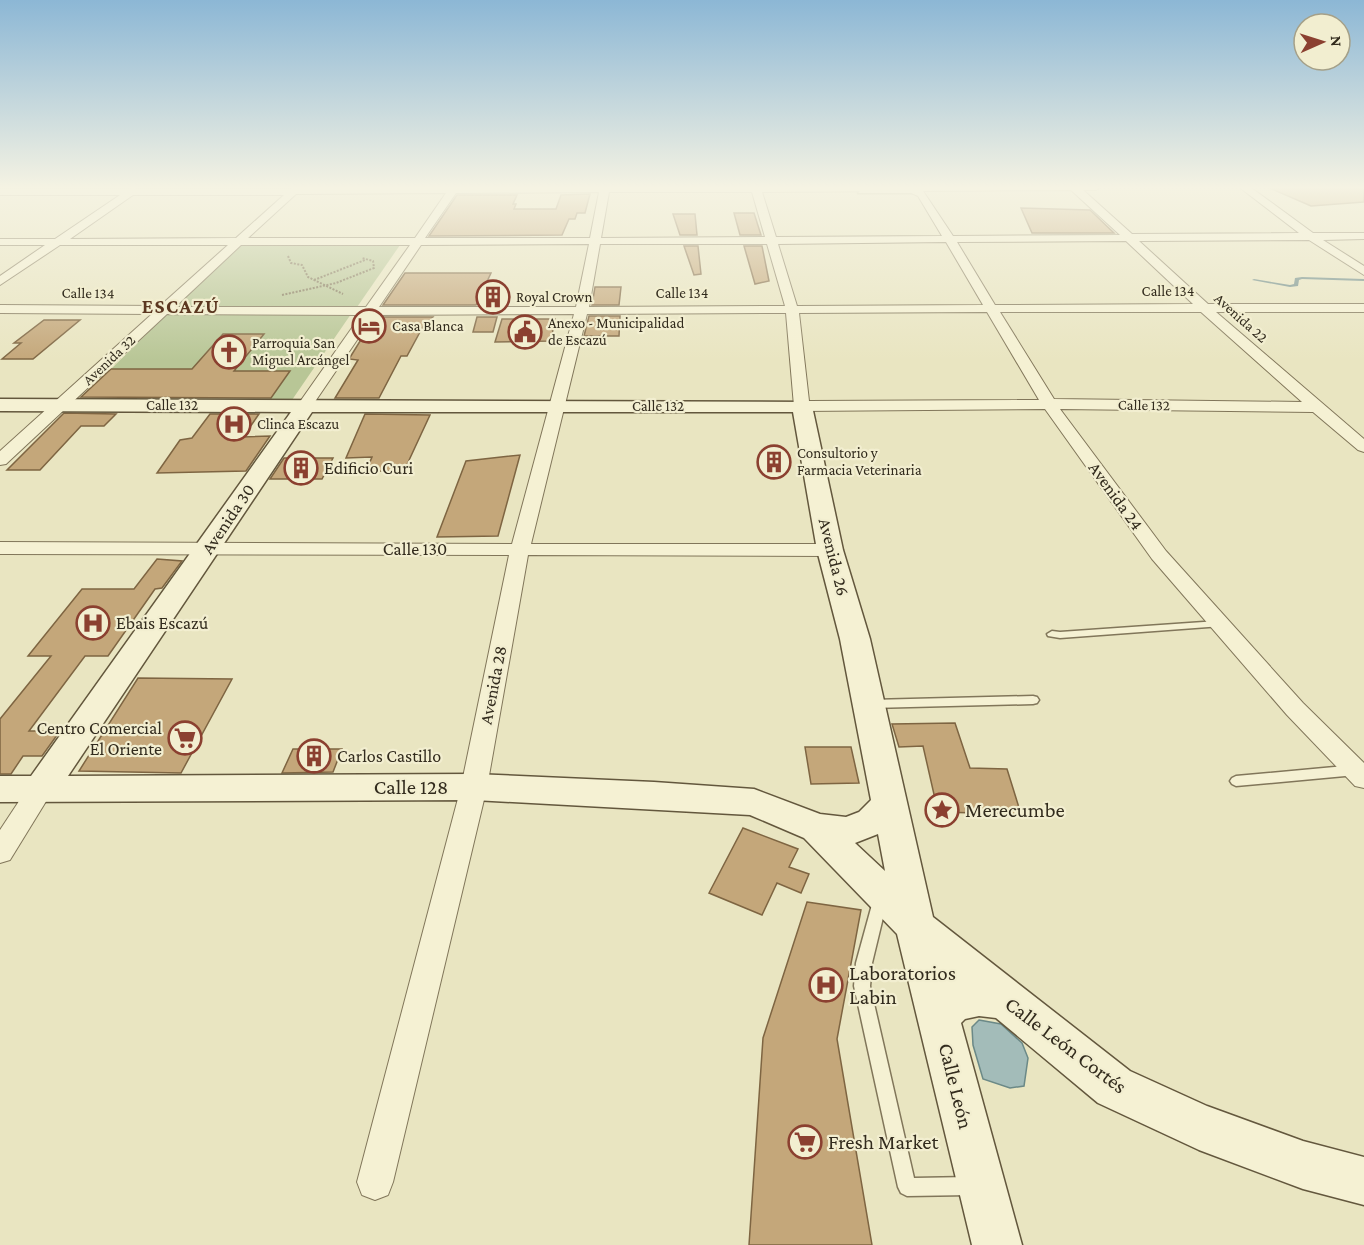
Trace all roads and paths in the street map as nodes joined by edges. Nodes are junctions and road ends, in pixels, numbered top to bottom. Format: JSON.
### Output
{"nodes":[{"id":1,"x":53,"y":245,"type":"edge"},
{"id":2,"x":237,"y":245,"type":"edge"},
{"id":3,"x":289,"y":245,"type":"edge"},
{"id":4,"x":350,"y":245,"type":"edge"},
{"id":5,"x":414,"y":245,"type":"edge"},
{"id":6,"x":595,"y":245,"type":"edge"},
{"id":7,"x":773,"y":245,"type":"edge"},
{"id":8,"x":952,"y":245,"type":"edge"},
{"id":9,"x":1136,"y":245,"type":"edge"},
{"id":10,"x":1324,"y":245,"type":"edge"},
{"id":11,"x":366,"y":260,"type":"junction"},
{"id":12,"x":1364,"y":271,"type":"edge"},
{"id":13,"x":314,"y":280,"type":"junction"},
{"id":14,"x":0,"y":281,"type":"edge"},
{"id":15,"x":326,"y":286,"type":"junction"},
{"id":16,"x":990,"y":307,"type":"junction"},
{"id":17,"x":372,"y":308,"type":"junction"},
{"id":18,"x":1204,"y":308,"type":"junction"},
{"id":19,"x":1364,"y":308,"type":"edge"},
{"id":20,"x":0,"y":309,"type":"edge"},
{"id":21,"x":792,"y":309,"type":"junction"},
{"id":22,"x":582,"y":310,"type":"junction"},
{"id":23,"x":163,"y":311,"type":"junction"},
{"id":24,"x":1049,"y":404,"type":"junction"},
{"id":25,"x":0,"y":405,"type":"edge"},
{"id":26,"x":62,"y":405,"type":"junction"},
{"id":27,"x":305,"y":406,"type":"junction"},
{"id":28,"x":802,"y":406,"type":"junction"},
{"id":29,"x":557,"y":407,"type":"junction"},
{"id":30,"x":1315,"y":407,"type":"junction"},
{"id":31,"x":1364,"y":447,"type":"edge"},
{"id":32,"x":0,"y":460,"type":"edge"},
{"id":33,"x":0,"y":548,"type":"edge"},
{"id":34,"x":209,"y":548,"type":"junction"},
{"id":35,"x":520,"y":549,"type":"junction"},
{"id":36,"x":830,"y":550,"type":"junction"},
{"id":37,"x":1218,"y":624,"type":"junction"},
{"id":38,"x":1052,"y":634,"type":"dead end"},
{"id":39,"x":1033,"y":700,"type":"dead end"},
{"id":40,"x":868,"y":704,"type":"junction"},
{"id":41,"x":1360,"y":775,"type":"edge"},
{"id":42,"x":1236,"y":781,"type":"dead end"},
{"id":43,"x":474,"y":787,"type":"junction"},
{"id":44,"x":0,"y":789,"type":"edge"},
{"id":45,"x":40,"y":790,"type":"junction"},
{"id":46,"x":890,"y":804,"type":"junction"},
{"id":47,"x":817,"y":828,"type":"junction"},
{"id":48,"x":0,"y":852,"type":"edge"},
{"id":49,"x":883,"y":892,"type":"junction"},
{"id":50,"x":915,"y":926,"type":"junction"},
{"id":51,"x":1004,"y":999,"type":"junction"},
{"id":52,"x":939,"y":1017,"type":"junction"},
{"id":53,"x":1364,"y":1181,"type":"edge"},
{"id":54,"x":375,"y":1182,"type":"dead end"},
{"id":55,"x":982,"y":1186,"type":"junction"},
{"id":56,"x":997,"y":1245,"type":"edge"}],
"edges":[{"from":1,"to":14,"type":"street"},
{"from":2,"to":23,"type":"street","name":"Avenida 32"},
{"from":3,"to":13,"type":"path"},
{"from":4,"to":11,"type":"path"},
{"from":5,"to":17,"type":"street","name":"Avenida 30"},
{"from":6,"to":22,"type":"street","name":"Avenida 28"},
{"from":7,"to":21,"type":"street","name":"Avenida 26"},
{"from":8,"to":16,"type":"street","name":"Avenida 24"},
{"from":9,"to":18,"type":"street","name":"Avenida 22"},
{"from":10,"to":12,"type":"street"},
{"from":11,"to":13,"type":"path"},
{"from":11,"to":15,"type":"path"},
{"from":13,"to":15,"type":"path"},
{"from":15,"to":17,"type":"path"},
{"from":16,"to":18,"type":"street","name":"Calle 134"},
{"from":16,"to":21,"type":"street","name":"Calle 134"},
{"from":16,"to":24,"type":"street","name":"Avenida 24"},
{"from":17,"to":22,"type":"street","name":"Calle 134"},
{"from":17,"to":23,"type":"street","name":"Calle 134"},
{"from":17,"to":27,"type":"street","name":"Avenida 30"},
{"from":18,"to":19,"type":"street","name":"Calle 134"},
{"from":18,"to":30,"type":"street","name":"Avenida 22"},
{"from":20,"to":23,"type":"street","name":"Calle 134"},
{"from":21,"to":22,"type":"street","name":"Calle 134"},
{"from":21,"to":28,"type":"street","name":"Avenida 26"},
{"from":22,"to":29,"type":"street","name":"Avenida 28"},
{"from":23,"to":26,"type":"street","name":"Avenida 32"},
{"from":24,"to":28,"type":"street","name":"Calle 132"},
{"from":24,"to":30,"type":"street","name":"Calle 132"},
{"from":24,"to":37,"type":"street","name":"Avenida 24"},
{"from":25,"to":26,"type":"main road","name":"Calle 132"},
{"from":26,"to":27,"type":"main road","name":"Calle 132"},
{"from":26,"to":32,"type":"street","name":"Avenida 32"},
{"from":27,"to":29,"type":"main road","name":"Calle 132"},
{"from":27,"to":34,"type":"main road","name":"Avenida 30"},
{"from":28,"to":29,"type":"main road","name":"Calle 132"},
{"from":28,"to":36,"type":"main road","name":"Avenida 26"},
{"from":29,"to":35,"type":"street","name":"Avenida 28"},
{"from":30,"to":31,"type":"street","name":"Avenida 22"},
{"from":33,"to":34,"type":"street","name":"Calle 130"},
{"from":34,"to":35,"type":"street","name":"Calle 130"},
{"from":34,"to":45,"type":"main road","name":"Avenida 30"},
{"from":35,"to":36,"type":"street","name":"Calle 130"},
{"from":35,"to":43,"type":"street","name":"Avenida 28"},
{"from":36,"to":40,"type":"main road","name":"Avenida 26"},
{"from":37,"to":38,"type":"lane"},
{"from":37,"to":41,"type":"street","name":"Avenida 24"},
{"from":39,"to":40,"type":"lane"},
{"from":40,"to":46,"type":"main road","name":"Avenida 26"},
{"from":41,"to":42,"type":"lane"},
{"from":43,"to":45,"type":"main road","name":"Calle 128"},
{"from":43,"to":47,"type":"main road","name":"Calle 128"},
{"from":43,"to":54,"type":"street","name":"Avenida 28"},
{"from":44,"to":45,"type":"main road","name":"Calle 128"},
{"from":45,"to":48,"type":"street","name":"Avenida 30"},
{"from":46,"to":47,"type":"main road"},
{"from":46,"to":50,"type":"main road","name":"Avenida 26"},
{"from":47,"to":49,"type":"main road","name":"Calle León Cortés"},
{"from":49,"to":50,"type":"main road","name":"Calle León Cortés"},
{"from":49,"to":55,"type":"lane"},
{"from":50,"to":51,"type":"main road","name":"Calle León Cortés"},
{"from":50,"to":52,"type":"main road","name":"Calle León"},
{"from":51,"to":52,"type":"main road"},
{"from":51,"to":53,"type":"main road","name":"Calle León Cortés"},
{"from":52,"to":55,"type":"main road","name":"Calle León"},
{"from":55,"to":56,"type":"main road","name":"Calle León"}]}
